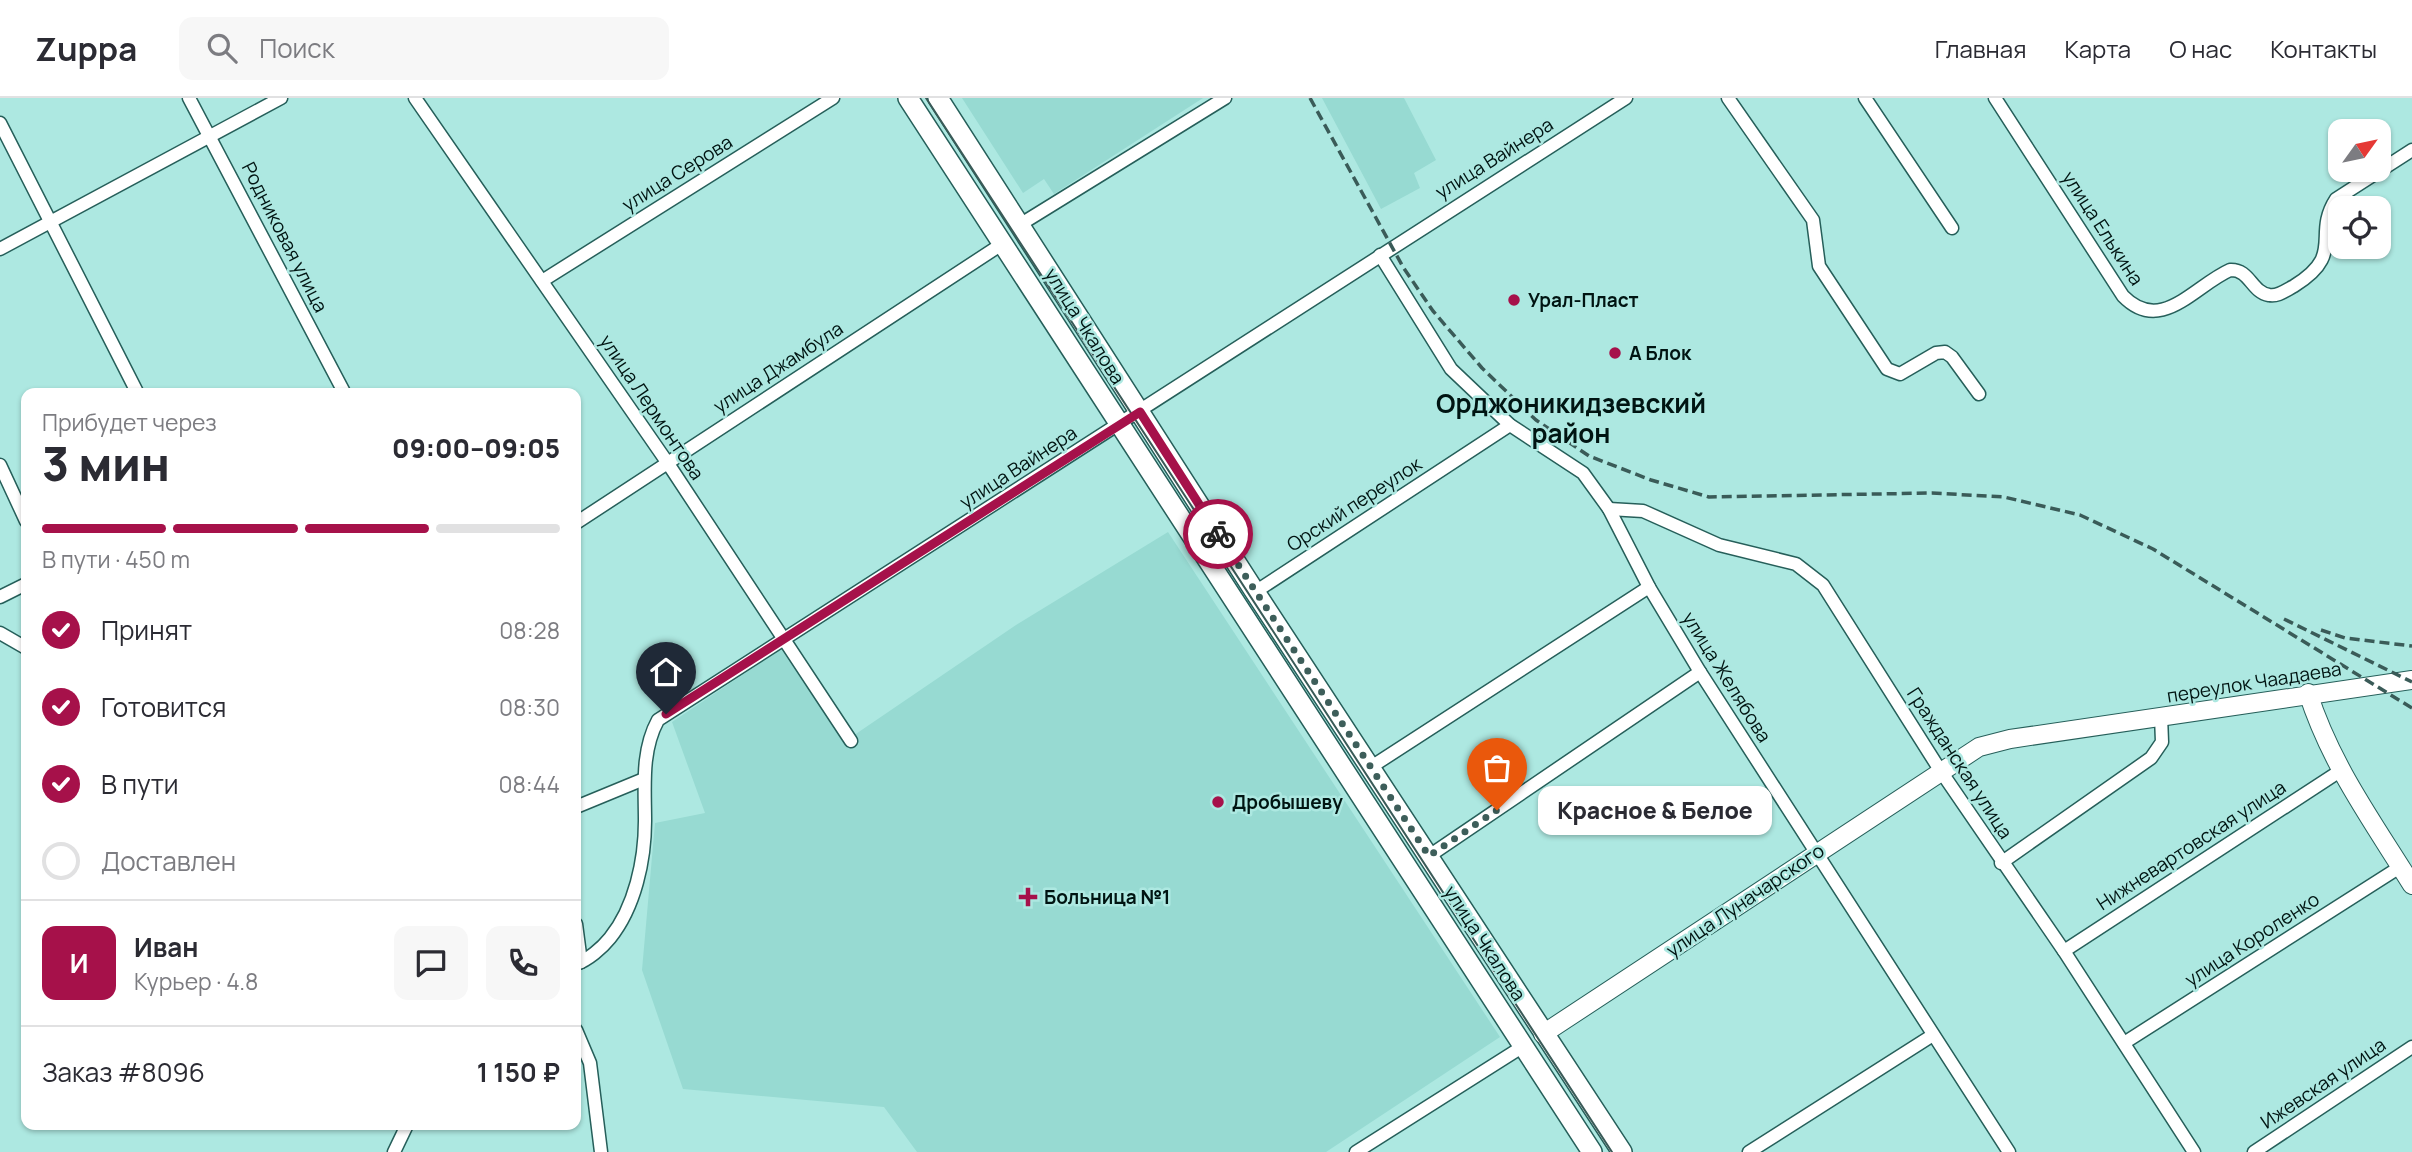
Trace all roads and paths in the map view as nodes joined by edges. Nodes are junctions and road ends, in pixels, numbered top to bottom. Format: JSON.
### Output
{"nodes":[{"id":1,"x":189,"y":98,"type":"edge"},
{"id":2,"x":281,"y":98,"type":"edge"},
{"id":3,"x":415,"y":98,"type":"edge"},
{"id":4,"x":833,"y":98,"type":"edge"},
{"id":5,"x":908,"y":98,"type":"edge"},
{"id":6,"x":938,"y":98,"type":"edge"},
{"id":7,"x":1225,"y":98,"type":"edge"},
{"id":8,"x":1626,"y":98,"type":"edge"},
{"id":9,"x":1728,"y":98,"type":"edge"},
{"id":10,"x":1865,"y":98,"type":"edge"},
{"id":11,"x":1995,"y":98,"type":"edge"},
{"id":12,"x":0,"y":123,"type":"edge"},
{"id":13,"x":211,"y":136,"type":"junction"},
{"id":14,"x":2412,"y":150,"type":"edge"},
{"id":15,"x":50,"y":224,"type":"junction"},
{"id":16,"x":1021,"y":224,"type":"junction"},
{"id":17,"x":1952,"y":228,"type":"dead end"},
{"id":18,"x":1002,"y":244,"type":"junction"},
{"id":19,"x":0,"y":249,"type":"edge"},
{"id":20,"x":1380,"y":255,"type":"junction"},
{"id":21,"x":542,"y":281,"type":"junction"},
{"id":22,"x":135,"y":388,"type":"edge"},
{"id":23,"x":342,"y":388,"type":"edge"},
{"id":24,"x":1979,"y":394,"type":"dead end"},
{"id":25,"x":1140,"y":412,"type":"junction"},
{"id":26,"x":1118,"y":425,"type":"junction"},
{"id":27,"x":1510,"y":425,"type":"junction"},
{"id":28,"x":667,"y":462,"type":"junction"},
{"id":29,"x":0,"y":465,"type":"edge"},
{"id":30,"x":1609,"y":509,"type":"junction"},
{"id":31,"x":21,"y":510,"type":"edge"},
{"id":32,"x":581,"y":520,"type":"edge"},
{"id":33,"x":21,"y":586,"type":"edge"},
{"id":34,"x":1649,"y":587,"type":"junction"},
{"id":35,"x":1255,"y":592,"type":"junction"},
{"id":36,"x":0,"y":597,"type":"edge"},
{"id":37,"x":0,"y":633,"type":"edge"},
{"id":38,"x":784,"y":641,"type":"junction"},
{"id":39,"x":21,"y":645,"type":"edge"},
{"id":40,"x":1700,"y":673,"type":"junction"},
{"id":41,"x":2412,"y":680,"type":"edge"},
{"id":42,"x":2308,"y":693,"type":"junction"},
{"id":43,"x":2161,"y":716,"type":"junction"},
{"id":44,"x":851,"y":740,"type":"dead end"},
{"id":45,"x":1371,"y":767,"type":"junction"},
{"id":46,"x":1940,"y":770,"type":"junction"},
{"id":47,"x":2340,"y":771,"type":"junction"},
{"id":48,"x":644,"y":779,"type":"junction"},
{"id":49,"x":581,"y":805,"type":"edge"},
{"id":50,"x":1816,"y":853,"type":"junction"},
{"id":51,"x":1429,"y":856,"type":"junction"},
{"id":52,"x":2001,"y":863,"type":"junction"},
{"id":53,"x":2400,"y":867,"type":"junction"},
{"id":54,"x":2412,"y":886,"type":"edge"},
{"id":55,"x":2064,"y":951,"type":"junction"},
{"id":56,"x":581,"y":961,"type":"edge"},
{"id":57,"x":1543,"y":1034,"type":"junction"},
{"id":58,"x":1933,"y":1035,"type":"junction"},
{"id":59,"x":2124,"y":1043,"type":"junction"},
{"id":60,"x":1522,"y":1047,"type":"junction"},
{"id":61,"x":2412,"y":1047,"type":"edge"},
{"id":62,"x":581,"y":1053,"type":"edge"},
{"id":63,"x":405,"y":1130,"type":"edge"},
{"id":64,"x":1752,"y":1151,"type":"edge"},
{"id":65,"x":394,"y":1152,"type":"edge"},
{"id":66,"x":601,"y":1152,"type":"edge"},
{"id":67,"x":1356,"y":1152,"type":"edge"},
{"id":68,"x":1592,"y":1152,"type":"edge"},
{"id":69,"x":1622,"y":1152,"type":"edge"},
{"id":70,"x":2009,"y":1152,"type":"edge"},
{"id":71,"x":2194,"y":1152,"type":"edge"},
{"id":72,"x":2255,"y":1152,"type":"edge"}],
"edges":[{"from":1,"to":13,"type":"street","name":"Родниковая улица"},
{"from":2,"to":13,"type":"street"},
{"from":3,"to":21,"type":"street","name":"улица Лермонтова"},
{"from":4,"to":21,"type":"street","name":"улица Серова"},
{"from":5,"to":18,"type":"main road","name":"улица Чкалова"},
{"from":6,"to":16,"type":"main road","name":"улица Чкалова"},
{"from":7,"to":16,"type":"street"},
{"from":8,"to":20,"type":"street","name":"улица Вайнера"},
{"from":9,"to":24,"type":"street"},
{"from":10,"to":17,"type":"street"},
{"from":11,"to":14,"type":"street","name":"улица Елькина"},
{"from":12,"to":15,"type":"street"},
{"from":13,"to":15,"type":"street"},
{"from":13,"to":23,"type":"street","name":"Родниковая улица"},
{"from":15,"to":19,"type":"street"},
{"from":15,"to":22,"type":"street"},
{"from":16,"to":25,"type":"main road","name":"улица Чкалова"},
{"from":18,"to":26,"type":"main road","name":"улица Чкалова"},
{"from":18,"to":28,"type":"street","name":"улица Джамбула"},
{"from":20,"to":25,"type":"street","name":"улица Вайнера"},
{"from":20,"to":27,"type":"street","name":"улица Желябова"},
{"from":21,"to":28,"type":"street","name":"улица Лермонтова"},
{"from":25,"to":26,"type":"street","name":"улица Вайнера"},
{"from":25,"to":35,"type":"main road","name":"улица Чкалова"},
{"from":26,"to":38,"type":"street","name":"улица Вайнера"},
{"from":26,"to":60,"type":"main road","name":"улица Чкалова"},
{"from":27,"to":30,"type":"street","name":"улица Желябова"},
{"from":27,"to":35,"type":"street","name":"Орский переулок"},
{"from":28,"to":32,"type":"street","name":"улица Джамбула"},
{"from":28,"to":38,"type":"street","name":"улица Лермонтова"},
{"from":29,"to":31,"type":"street"},
{"from":30,"to":34,"type":"street","name":"улица Желябова"},
{"from":30,"to":46,"type":"street","name":"Гражданская улица"},
{"from":33,"to":36,"type":"street"},
{"from":34,"to":40,"type":"street","name":"улица Желябова"},
{"from":34,"to":45,"type":"street"},
{"from":35,"to":45,"type":"main road","name":"улица Чкалова"},
{"from":37,"to":39,"type":"street"},
{"from":38,"to":44,"type":"street","name":"улица Лермонтова"},
{"from":38,"to":48,"type":"street","name":"улица Вайнера"},
{"from":40,"to":50,"type":"street","name":"улица Желябова"},
{"from":40,"to":51,"type":"street"},
{"from":41,"to":42,"type":"street","name":"переулок Чаадаева"},
{"from":42,"to":43,"type":"street","name":"переулок Чаадаева"},
{"from":42,"to":47,"type":"street"},
{"from":43,"to":46,"type":"street","name":"улица Луначарского"},
{"from":43,"to":52,"type":"street","name":"переулок Чаадаева"},
{"from":45,"to":51,"type":"main road","name":"улица Чкалова"},
{"from":46,"to":50,"type":"street","name":"улица Луначарского"},
{"from":46,"to":52,"type":"street","name":"Гражданская улица"},
{"from":47,"to":53,"type":"street"},
{"from":47,"to":55,"type":"street","name":"Нижневартовская улица"},
{"from":48,"to":49,"type":"street"},
{"from":48,"to":56,"type":"street","name":"улица Вайнера"},
{"from":50,"to":57,"type":"street","name":"улица Луначарского"},
{"from":50,"to":58,"type":"street","name":"улица Желябова"},
{"from":51,"to":57,"type":"main road","name":"улица Чкалова"},
{"from":52,"to":55,"type":"street","name":"Гражданская улица"},
{"from":53,"to":54,"type":"street"},
{"from":53,"to":59,"type":"street","name":"улица Короленко"},
{"from":55,"to":59,"type":"street","name":"Гражданская улица"},
{"from":57,"to":60,"type":"main road","name":"улица Луначарского"},
{"from":57,"to":69,"type":"main road","name":"улица Чкалова"},
{"from":58,"to":64,"type":"street"},
{"from":58,"to":70,"type":"street","name":"улица Желябова"},
{"from":59,"to":71,"type":"street","name":"Гражданская улица"},
{"from":60,"to":67,"type":"street","name":"улица Луначарского"},
{"from":60,"to":68,"type":"main road","name":"улица Чкалова"},
{"from":61,"to":72,"type":"street","name":"Ижевская улица"},
{"from":62,"to":66,"type":"street"},
{"from":63,"to":65,"type":"street"}]}
